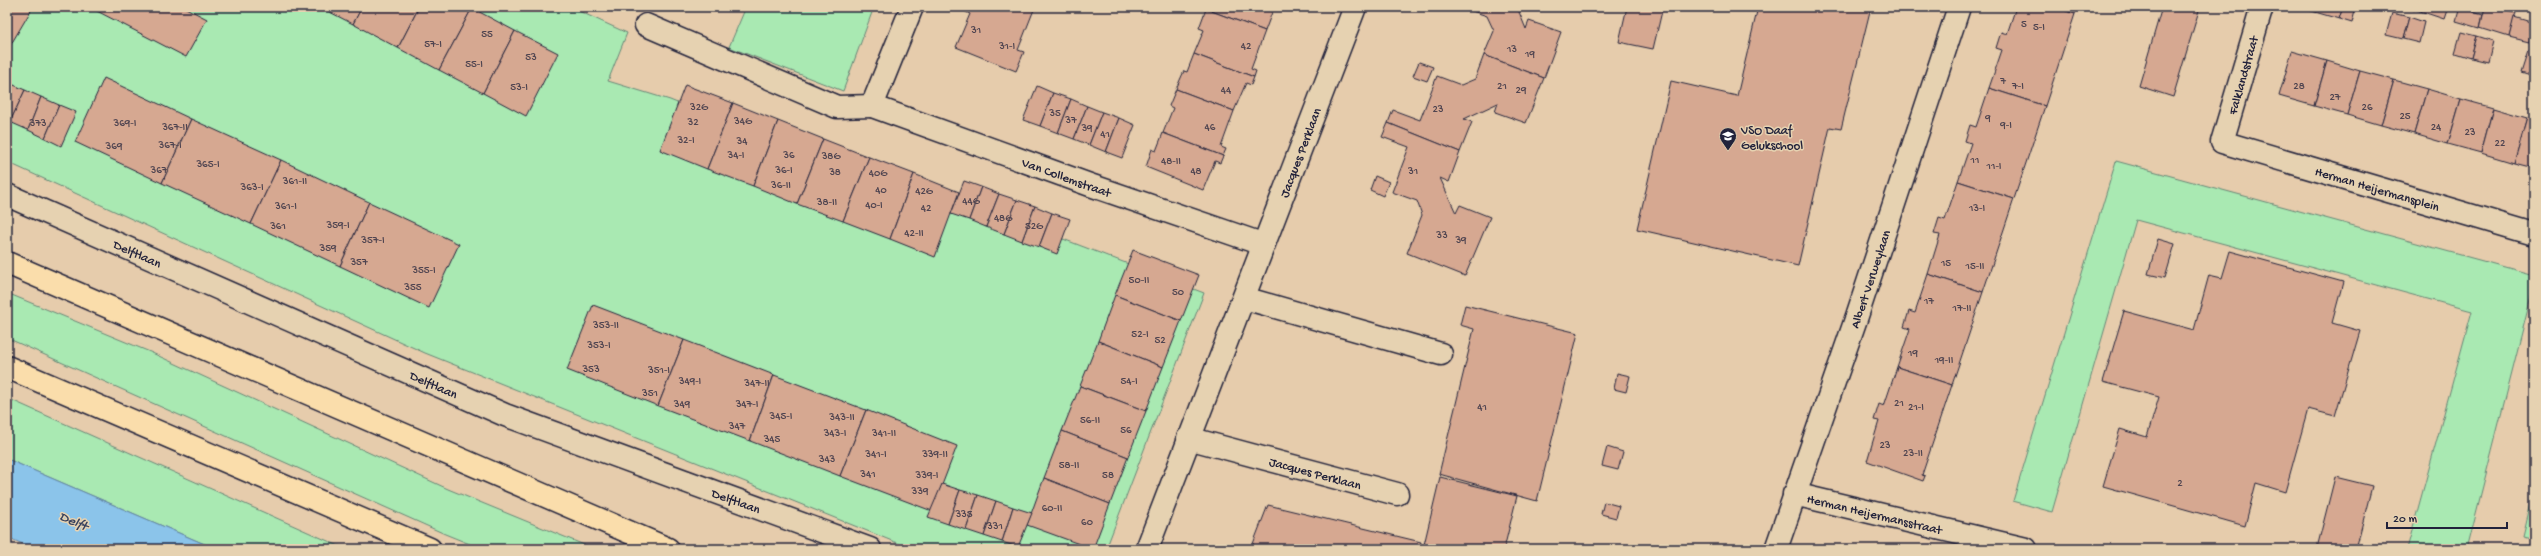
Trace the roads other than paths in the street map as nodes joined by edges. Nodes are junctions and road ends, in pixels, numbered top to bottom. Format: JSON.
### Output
{"nodes":[{"id":1,"x":912,"y":7,"type":"edge"},
{"id":2,"x":1355,"y":7,"type":"edge"},
{"id":3,"x":1959,"y":7,"type":"edge"},
{"id":4,"x":2262,"y":7,"type":"edge"},
{"id":5,"x":646,"y":25,"type":"dead end"},
{"id":6,"x":872,"y":106,"type":"junction"},
{"id":7,"x":2222,"y":142,"type":"joint"},
{"id":8,"x":7,"y":195,"type":"edge"},
{"id":9,"x":2534,"y":234,"type":"edge"},
{"id":10,"x":1262,"y":244,"type":"junction"},
{"id":11,"x":7,"y":263,"type":"edge"},
{"id":12,"x":1244,"y":298,"type":"junction"},
{"id":13,"x":1441,"y":354,"type":"dead end"},
{"id":14,"x":7,"y":367,"type":"edge"},
{"id":15,"x":1188,"y":438,"type":"junction"},
{"id":16,"x":1397,"y":494,"type":"dead end"},
{"id":17,"x":1794,"y":494,"type":"junction"},
{"id":18,"x":430,"y":549,"type":"edge"},
{"id":19,"x":668,"y":549,"type":"edge"},
{"id":20,"x":870,"y":549,"type":"edge"},
{"id":21,"x":1147,"y":549,"type":"edge"},
{"id":22,"x":1776,"y":549,"type":"edge"},
{"id":23,"x":2026,"y":549,"type":"edge"}],
"edges":[{"from":1,"to":6,"type":"street"},
{"from":2,"to":10,"type":"street","name":"Jacques Perklaan"},
{"from":3,"to":17,"type":"street","name":"Albert Verweylaan"},
{"from":4,"to":7,"type":"street","name":"Falklandstraat"},
{"from":5,"to":6,"type":"street","name":"Van Collemstraat"},
{"from":6,"to":10,"type":"street","name":"Van Collemstraat"},
{"from":7,"to":9,"type":"street","name":"Herman Heijermansplein"},
{"from":8,"to":20,"type":"street","name":"Delftlaan"},
{"from":10,"to":12,"type":"street","name":"Jacques Perklaan"},
{"from":11,"to":19,"type":"main road"},
{"from":12,"to":13,"type":"street"},
{"from":12,"to":15,"type":"street","name":"Jacques Perklaan"},
{"from":14,"to":18,"type":"main road"},
{"from":15,"to":16,"type":"street","name":"Jacques Perklaan"},
{"from":15,"to":21,"type":"street","name":"Jacques Perklaan"},
{"from":17,"to":22,"type":"street","name":"Albert Verweylaan"},
{"from":17,"to":23,"type":"street","name":"Herman Heijermansstraat"}]}
